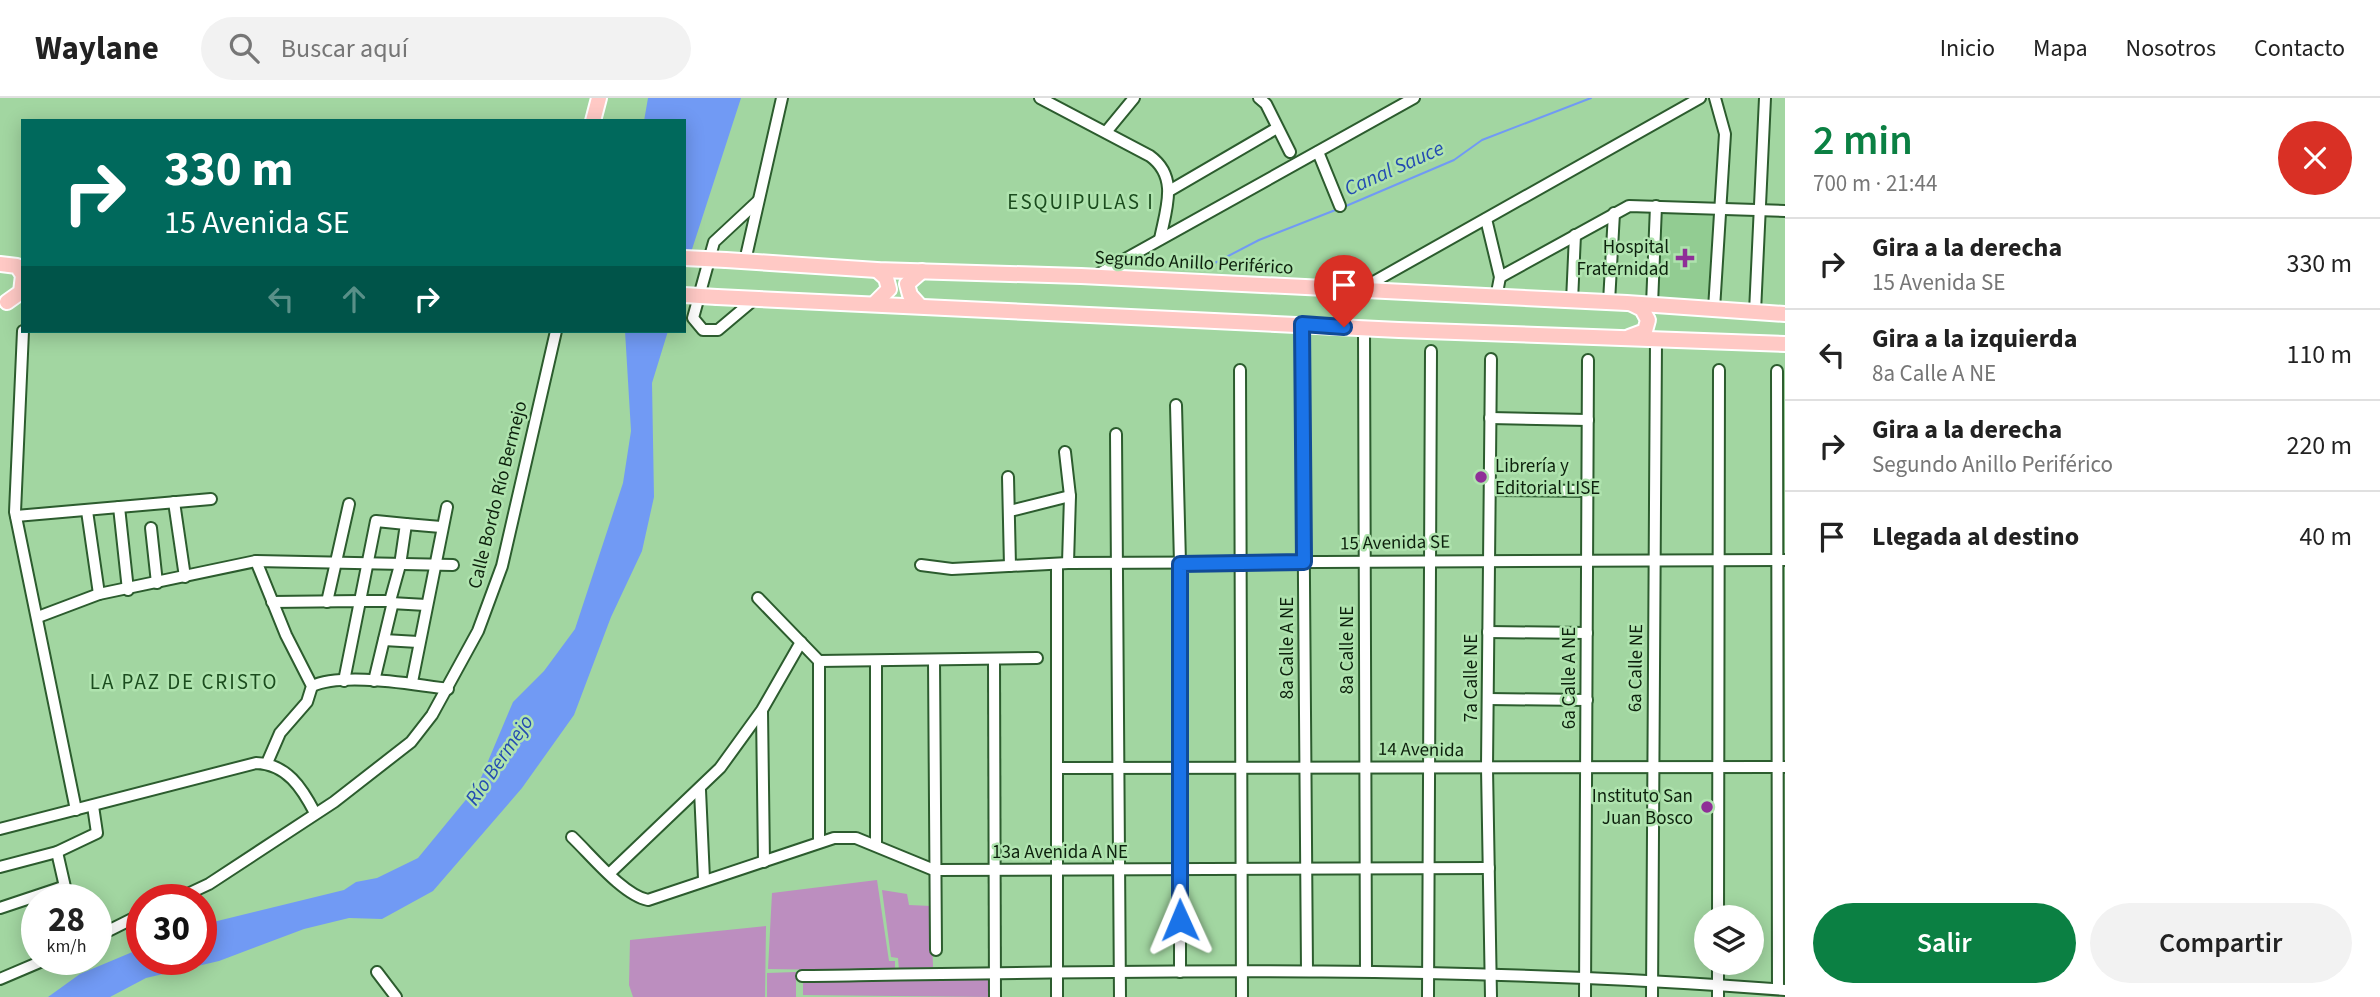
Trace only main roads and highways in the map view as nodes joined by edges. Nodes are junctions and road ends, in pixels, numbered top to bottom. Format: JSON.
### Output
{"nodes":[{"id":1,"x":601,"y":98,"type":"edge"},
{"id":2,"x":596,"y":119,"type":"edge"},
{"id":3,"x":21,"y":257,"type":"edge"},
{"id":4,"x":686,"y":258,"type":"edge"},
{"id":5,"x":0,"y":263,"type":"edge"},
{"id":6,"x":877,"y":270,"type":"junction"},
{"id":7,"x":922,"y":271,"type":"junction"},
{"id":8,"x":21,"y":272,"type":"edge"},
{"id":9,"x":21,"y":292,"type":"edge"},
{"id":10,"x":686,"y":295,"type":"edge"},
{"id":11,"x":21,"y":298,"type":"edge"},
{"id":12,"x":876,"y":302,"type":"junction"},
{"id":13,"x":3,"y":303,"type":"edge"},
{"id":14,"x":1627,"y":303,"type":"junction"},
{"id":15,"x":919,"y":304,"type":"junction"},
{"id":16,"x":1785,"y":314,"type":"edge"},
{"id":17,"x":1624,"y":338,"type":"junction"},
{"id":18,"x":1785,"y":344,"type":"edge"}],
"edges":[{"from":1,"to":2,"type":"main road"},
{"from":3,"to":5,"type":"main road"},
{"from":4,"to":6,"type":"main road","name":"Segundo Anillo Periférico","bridge":true},
{"from":5,"to":8,"type":"main road"},
{"from":6,"to":7,"type":"main road","name":"Segundo Anillo Periférico"},
{"from":6,"to":12,"type":"main road"},
{"from":7,"to":14,"type":"main road","name":"Segundo Anillo Periférico"},
{"from":7,"to":15,"type":"main road"},
{"from":9,"to":13,"type":"main road"},
{"from":10,"to":12,"type":"main road","bridge":true},
{"from":11,"to":13,"type":"main road"},
{"from":12,"to":15,"type":"main road"},
{"from":14,"to":16,"type":"main road","name":"Segundo Anillo Periférico"},
{"from":14,"to":17,"type":"main road"},
{"from":15,"to":17,"type":"main road"},
{"from":17,"to":18,"type":"main road"}]}
